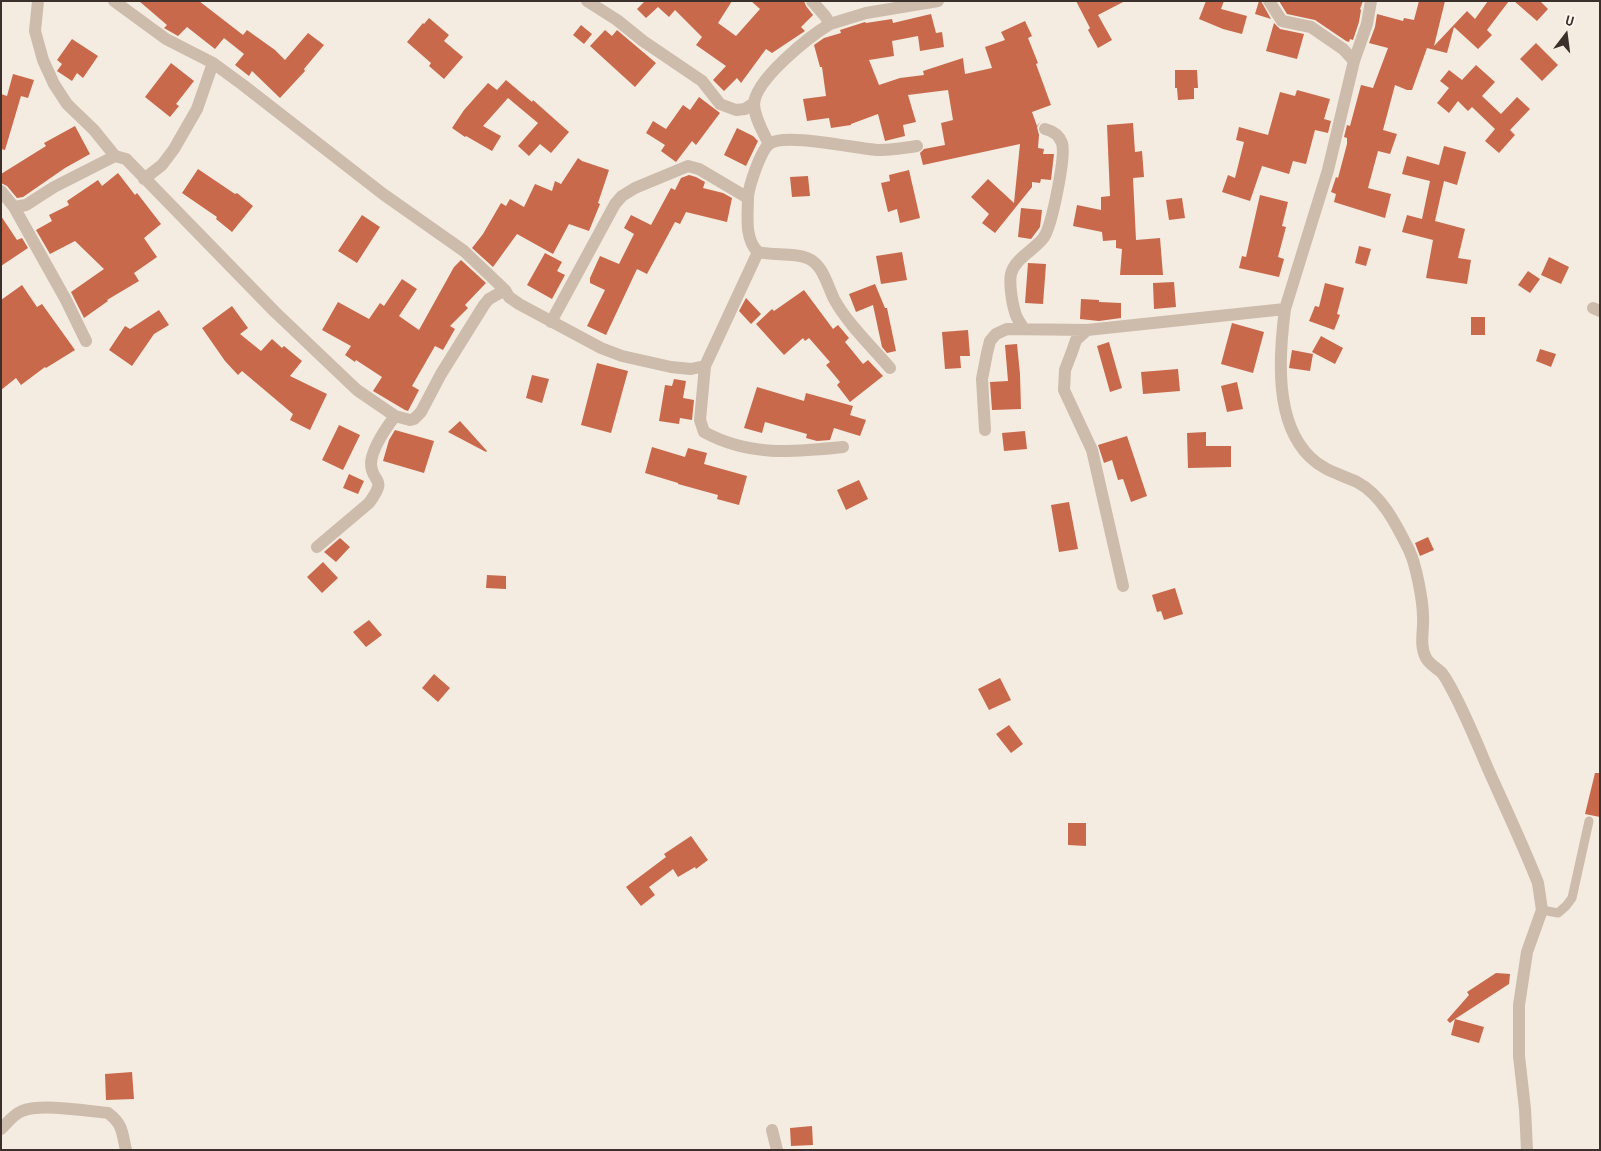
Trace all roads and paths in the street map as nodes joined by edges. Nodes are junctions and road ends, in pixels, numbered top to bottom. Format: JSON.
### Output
{"nodes":[{"id":1,"x":38,"y":1,"type":"edge"},
{"id":2,"x":114,"y":1,"type":"edge"},
{"id":3,"x":587,"y":1,"type":"edge"},
{"id":4,"x":812,"y":1,"type":"edge"},
{"id":5,"x":938,"y":1,"type":"edge"},
{"id":6,"x":1269,"y":1,"type":"edge"},
{"id":7,"x":1372,"y":1,"type":"edge"},
{"id":8,"x":830,"y":24,"type":"junction"},
{"id":9,"x":1354,"y":61,"type":"junction"},
{"id":10,"x":213,"y":63,"type":"junction"},
{"id":11,"x":754,"y":103,"type":"junction"},
{"id":12,"x":1045,"y":129,"type":"dead end"},
{"id":13,"x":769,"y":144,"type":"junction"},
{"id":14,"x":917,"y":146,"type":"dead end"},
{"id":15,"x":115,"y":156,"type":"junction"},
{"id":16,"x":144,"y":179,"type":"junction"},
{"id":17,"x":1,"y":191,"type":"edge"},
{"id":18,"x":748,"y":198,"type":"junction"},
{"id":19,"x":14,"y":207,"type":"junction"},
{"id":20,"x":758,"y":252,"type":"junction"},
{"id":21,"x":505,"y":290,"type":"junction"},
{"id":22,"x":1285,"y":309,"type":"junction"},
{"id":23,"x":551,"y":322,"type":"junction"},
{"id":24,"x":1024,"y":329,"type":"junction"},
{"id":25,"x":1087,"y":330,"type":"junction"},
{"id":26,"x":86,"y":341,"type":"dead end"},
{"id":27,"x":705,"y":366,"type":"junction"},
{"id":28,"x":890,"y":368,"type":"dead end"},
{"id":29,"x":394,"y":416,"type":"junction"},
{"id":30,"x":985,"y":430,"type":"dead end"},
{"id":31,"x":843,"y":447,"type":"dead end"},
{"id":32,"x":317,"y":547,"type":"dead end"},
{"id":33,"x":1123,"y":586,"type":"dead end"},
{"id":34,"x":1590,"y":821,"type":"dead end"},
{"id":35,"x":1542,"y":910,"type":"junction"},
{"id":36,"x":1,"y":1129,"type":"edge"},
{"id":37,"x":772,"y":1130,"type":"dead end"},
{"id":38,"x":126,"y":1150,"type":"edge"},
{"id":39,"x":777,"y":1150,"type":"edge"},
{"id":40,"x":1526,"y":1150,"type":"edge"}],
"edges":[{"from":1,"to":15,"type":"street"},
{"from":2,"to":10,"type":"street"},
{"from":3,"to":11,"type":"street"},
{"from":4,"to":8,"type":"street"},
{"from":5,"to":8,"type":"street"},
{"from":6,"to":9,"type":"street"},
{"from":7,"to":9,"type":"street"},
{"from":8,"to":11,"type":"street"},
{"from":9,"to":22,"type":"street"},
{"from":10,"to":16,"type":"street"},
{"from":10,"to":21,"type":"street"},
{"from":11,"to":13,"type":"street"},
{"from":12,"to":24,"type":"street"},
{"from":13,"to":14,"type":"street"},
{"from":13,"to":18,"type":"street"},
{"from":15,"to":16,"type":"street"},
{"from":15,"to":19,"type":"street"},
{"from":16,"to":29,"type":"street"},
{"from":17,"to":19,"type":"street"},
{"from":18,"to":20,"type":"street"},
{"from":18,"to":23,"type":"street"},
{"from":19,"to":26,"type":"street"},
{"from":20,"to":27,"type":"street"},
{"from":20,"to":28,"type":"street"},
{"from":21,"to":23,"type":"street"},
{"from":21,"to":29,"type":"street"},
{"from":22,"to":25,"type":"street"},
{"from":22,"to":35,"type":"street"},
{"from":23,"to":27,"type":"street"},
{"from":24,"to":25,"type":"street"},
{"from":24,"to":30,"type":"street"},
{"from":25,"to":33,"type":"street"},
{"from":27,"to":31,"type":"street"},
{"from":29,"to":32,"type":"street"},
{"from":34,"to":35,"type":"lane"},
{"from":35,"to":40,"type":"street"},
{"from":36,"to":38,"type":"street"},
{"from":37,"to":39,"type":"street"}]}
